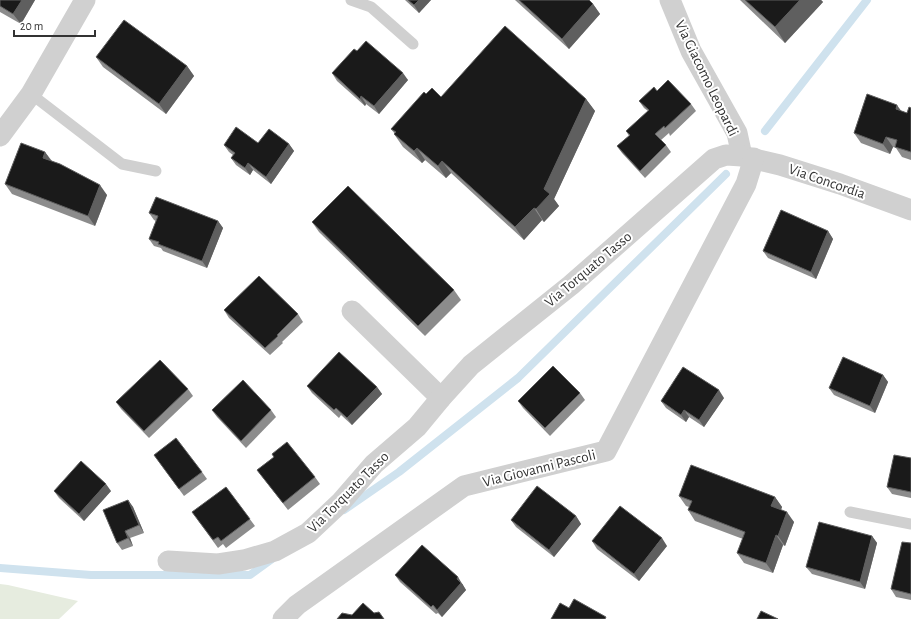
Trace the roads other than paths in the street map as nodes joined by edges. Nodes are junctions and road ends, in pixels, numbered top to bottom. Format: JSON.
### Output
{"nodes":[{"id":1,"x":85,"y":0,"type":"edge"},
{"id":2,"x":350,"y":0,"type":"edge"},
{"id":3,"x":670,"y":0,"type":"edge"},
{"id":4,"x":413,"y":44,"type":"dead end"},
{"id":5,"x":31,"y":94,"type":"junction"},
{"id":6,"x":0,"y":136,"type":"edge"},
{"id":7,"x":748,"y":157,"type":"junction"},
{"id":8,"x":156,"y":171,"type":"dead end"},
{"id":9,"x":911,"y":210,"type":"edge"},
{"id":10,"x":352,"y":311,"type":"dead end"},
{"id":11,"x":441,"y":398,"type":"junction"},
{"id":12,"x":850,"y":512,"type":"dead end"},
{"id":13,"x":911,"y":524,"type":"edge"},
{"id":14,"x":168,"y":561,"type":"dead end"},
{"id":15,"x":283,"y":619,"type":"edge"}],
"edges":[{"from":1,"to":5,"type":"street"},
{"from":2,"to":4,"type":"lane"},
{"from":3,"to":7,"type":"street","name":"Via Giacomo Leopardi"},
{"from":5,"to":6,"type":"street"},
{"from":5,"to":8,"type":"lane"},
{"from":7,"to":9,"type":"street","name":"Via Concordia"},
{"from":7,"to":11,"type":"street","name":"Via Torquato Tasso"},
{"from":7,"to":15,"type":"street","name":"Via Giovanni Pascoli"},
{"from":10,"to":11,"type":"street"},
{"from":11,"to":14,"type":"street","name":"Via Torquato Tasso"},
{"from":12,"to":13,"type":"lane"}]}
